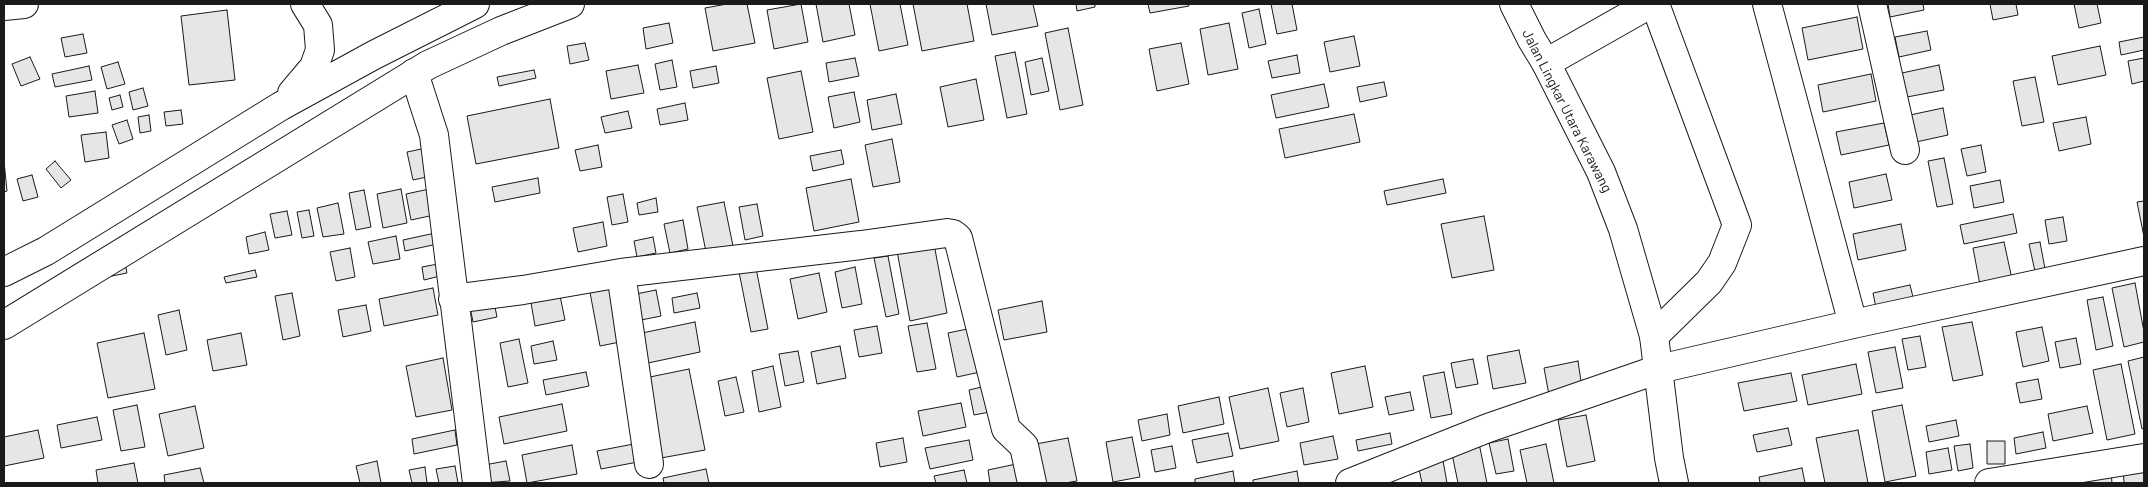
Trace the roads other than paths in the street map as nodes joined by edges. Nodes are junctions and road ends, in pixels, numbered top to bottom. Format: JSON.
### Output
{"nodes":[{"id":1,"x":24,"y":4,"type":"edge"},
{"id":2,"x":305,"y":4,"type":"edge"},
{"id":3,"x":475,"y":4,"type":"edge"},
{"id":4,"x":570,"y":4,"type":"edge"},
{"id":5,"x":1514,"y":4,"type":"edge"},
{"id":6,"x":1650,"y":4,"type":"edge"},
{"id":7,"x":1655,"y":4,"type":"edge"},
{"id":8,"x":1872,"y":4,"type":"edge"},
{"id":9,"x":4,"y":6,"type":"edge"},
{"id":10,"x":1776,"y":7,"type":"edge"},
{"id":11,"x":1546,"y":63,"type":"junction"},
{"id":12,"x":414,"y":73,"type":"junction"},
{"id":13,"x":281,"y":106,"type":"junction"},
{"id":14,"x":1905,"y":150,"type":"dead end"},
{"id":15,"x":46,"y":251,"type":"junction"},
{"id":16,"x":2143,"y":267,"type":"edge"},
{"id":17,"x":4,"y":272,"type":"edge"},
{"id":18,"x":621,"y":273,"type":"junction"},
{"id":19,"x":4,"y":284,"type":"edge"},
{"id":20,"x":453,"y":299,"type":"junction"},
{"id":21,"x":4,"y":324,"type":"edge"},
{"id":22,"x":1853,"y":324,"type":"junction"},
{"id":23,"x":1654,"y":336,"type":"junction"},
{"id":24,"x":1659,"y":369,"type":"junction"},
{"id":25,"x":2144,"y":458,"type":"edge"},
{"id":26,"x":648,"y":464,"type":"dead end"},
{"id":27,"x":477,"y":483,"type":"edge"},
{"id":28,"x":1032,"y":483,"type":"edge"},
{"id":29,"x":1350,"y":483,"type":"edge"},
{"id":30,"x":1674,"y":483,"type":"edge"},
{"id":31,"x":1989,"y":483,"type":"edge"}],
"edges":[{"from":1,"to":9,"type":"main road"},
{"from":2,"to":13,"type":"main road"},
{"from":3,"to":13,"type":"main road"},
{"from":4,"to":12,"type":"main road"},
{"from":5,"to":11,"type":"main road","name":"Jalan Lingkar Utara Karawang"},
{"from":6,"to":11,"type":"main road"},
{"from":7,"to":23,"type":"main road"},
{"from":8,"to":14,"type":"main road"},
{"from":10,"to":22,"type":"main road"},
{"from":11,"to":23,"type":"main road","name":"Jalan Lingkar Utara Karawang"},
{"from":12,"to":20,"type":"main road"},
{"from":12,"to":21,"type":"main road"},
{"from":13,"to":15,"type":"main road"},
{"from":15,"to":17,"type":"main road"},
{"from":15,"to":19,"type":"main road"},
{"from":16,"to":22,"type":"main road"},
{"from":18,"to":20,"type":"main road"},
{"from":18,"to":26,"type":"main road"},
{"from":18,"to":28,"type":"main road"},
{"from":20,"to":27,"type":"main road"},
{"from":22,"to":24,"type":"main road"},
{"from":23,"to":24,"type":"main road","name":"Jalan Lingkar Utara Karawang"},
{"from":24,"to":29,"type":"main road"},
{"from":24,"to":30,"type":"main road","name":"Jalan Lingkar Utara Karawang"},
{"from":25,"to":31,"type":"main road"}]}
